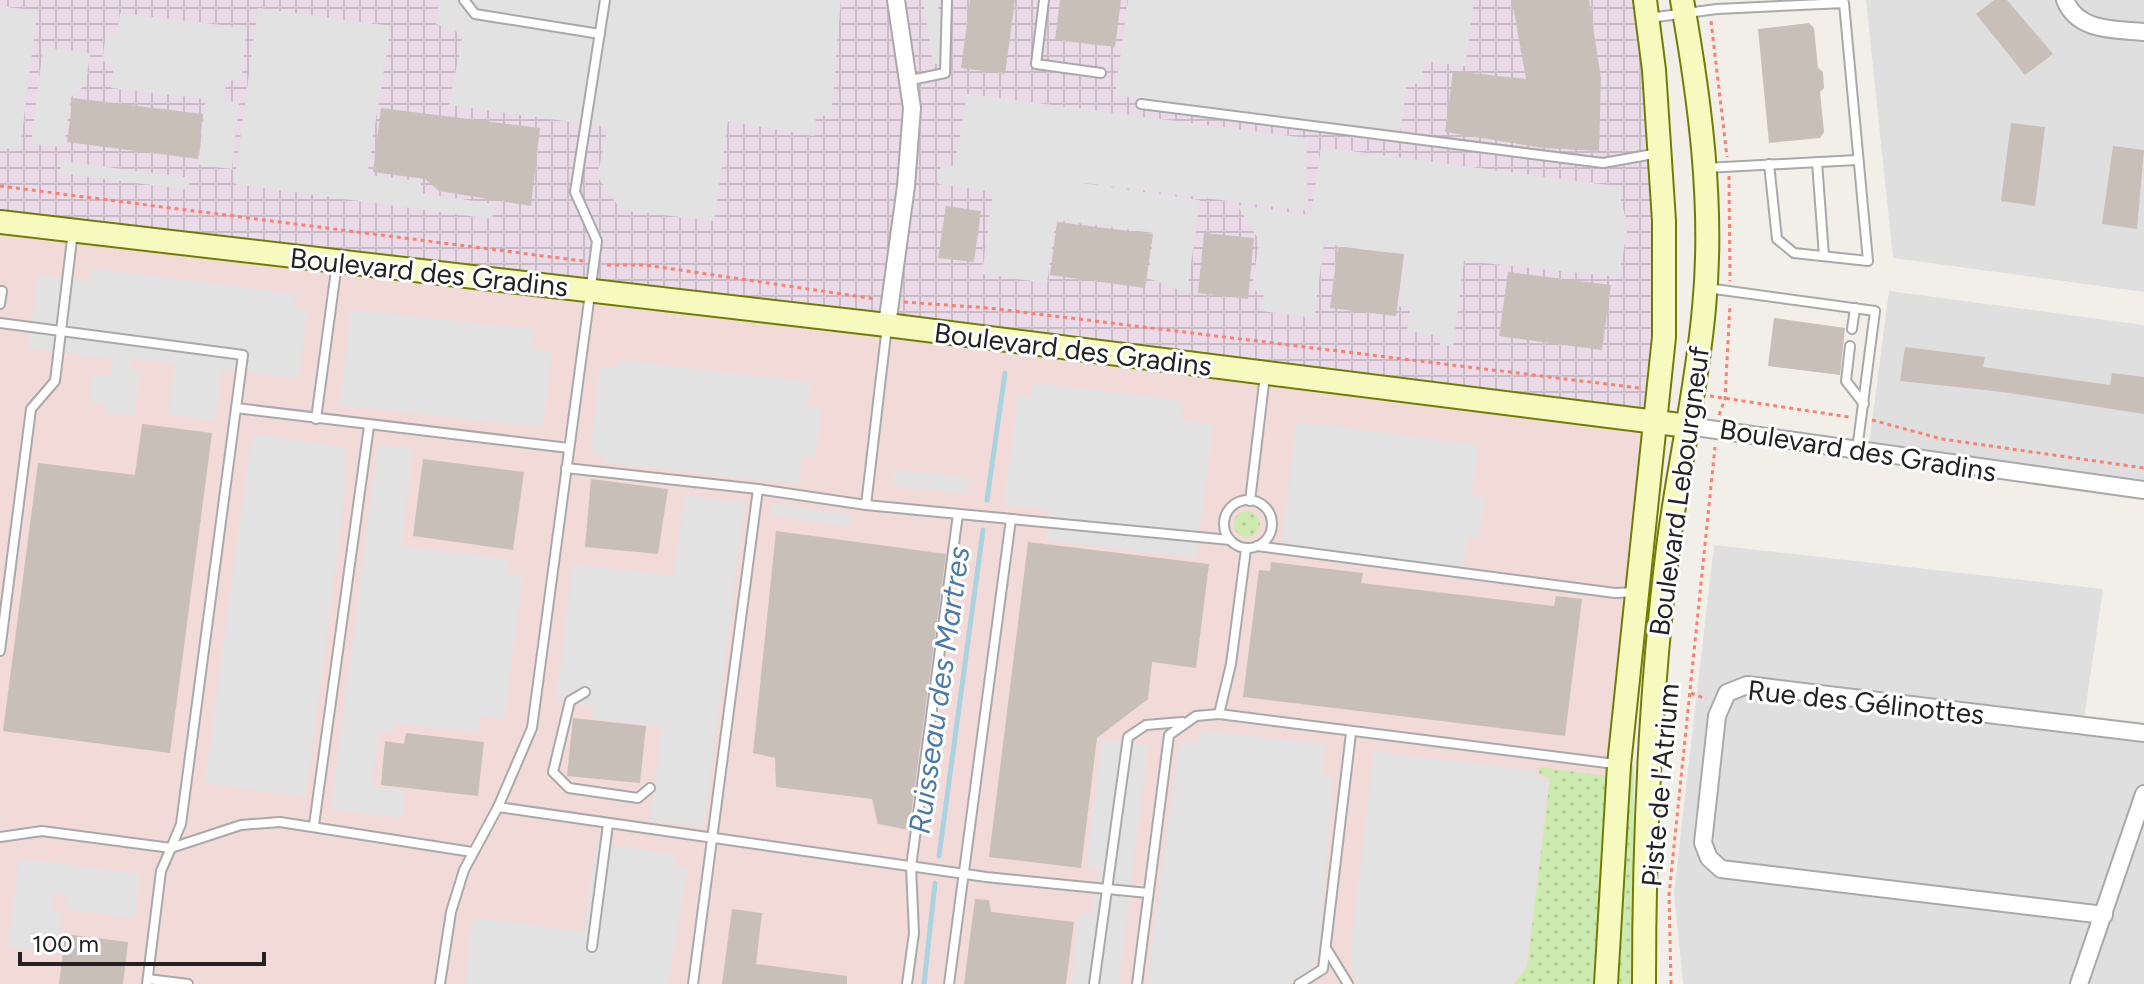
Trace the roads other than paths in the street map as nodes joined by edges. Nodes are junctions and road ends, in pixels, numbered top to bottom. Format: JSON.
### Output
{"nodes":[{"id":1,"x":464,"y":0,"type":"edge"},
{"id":2,"x":605,"y":0,"type":"edge"},
{"id":3,"x":896,"y":0,"type":"edge"},
{"id":4,"x":947,"y":0,"type":"edge"},
{"id":5,"x":1044,"y":0,"type":"edge"},
{"id":6,"x":2065,"y":0,"type":"edge"},
{"id":7,"x":1684,"y":6,"type":"edge"},
{"id":8,"x":1646,"y":9,"type":"edge"},
{"id":9,"x":2144,"y":32,"type":"edge"},
{"id":10,"x":600,"y":34,"type":"junction"},
{"id":11,"x":1101,"y":73,"type":"dead end"},
{"id":12,"x":911,"y":80,"type":"junction"},
{"id":13,"x":1141,"y":104,"type":"dead end"},
{"id":14,"x":1660,"y":153,"type":"junction"},
{"id":15,"x":1857,"y":160,"type":"junction"},
{"id":16,"x":1817,"y":162,"type":"junction"},
{"id":17,"x":1769,"y":164,"type":"junction"},
{"id":18,"x":1704,"y":168,"type":"junction"},
{"id":19,"x":0,"y":222,"type":"edge"},
{"id":20,"x":73,"y":231,"type":"junction"},
{"id":21,"x":1824,"y":256,"type":"junction"},
{"id":22,"x":337,"y":262,"type":"junction"},
{"id":23,"x":1705,"y":288,"type":"junction"},
{"id":24,"x":589,"y":290,"type":"junction"},
{"id":25,"x":2,"y":291,"type":"edge"},
{"id":26,"x":0,"y":304,"type":"edge"},
{"id":27,"x":1855,"y":308,"type":"junction"},
{"id":28,"x":0,"y":323,"type":"edge"},
{"id":29,"x":887,"y":325,"type":"junction"},
{"id":30,"x":1852,"y":329,"type":"dead end"},
{"id":31,"x":62,"y":331,"type":"junction"},
{"id":32,"x":1850,"y":346,"type":"dead end"},
{"id":33,"x":1265,"y":374,"type":"junction"},
{"id":34,"x":1864,"y":404,"type":"junction"},
{"id":35,"x":236,"y":408,"type":"junction"},
{"id":36,"x":316,"y":419,"type":"junction"},
{"id":37,"x":1656,"y":421,"type":"junction"},
{"id":38,"x":369,"y":426,"type":"junction"},
{"id":39,"x":1688,"y":426,"type":"junction"},
{"id":40,"x":569,"y":448,"type":"junction"},
{"id":41,"x":1857,"y":451,"type":"junction"},
{"id":42,"x":566,"y":468,"type":"junction"},
{"id":43,"x":758,"y":489,"type":"junction"},
{"id":44,"x":2144,"y":490,"type":"edge"},
{"id":45,"x":1250,"y":501,"type":"junction"},
{"id":46,"x":866,"y":505,"type":"junction"},
{"id":47,"x":958,"y":514,"type":"junction"},
{"id":48,"x":1011,"y":519,"type":"junction"},
{"id":49,"x":1230,"y":540,"type":"junction"},
{"id":50,"x":1257,"y":546,"type":"junction"},
{"id":51,"x":1246,"y":549,"type":"junction"},
{"id":52,"x":1636,"y":592,"type":"junction"},
{"id":53,"x":0,"y":651,"type":"edge"},
{"id":54,"x":585,"y":692,"type":"dead end"},
{"id":55,"x":1219,"y":714,"type":"junction"},
{"id":56,"x":1182,"y":722,"type":"junction"},
{"id":57,"x":1351,"y":733,"type":"junction"},
{"id":58,"x":2144,"y":733,"type":"edge"},
{"id":59,"x":1619,"y":765,"type":"junction"},
{"id":60,"x":650,"y":788,"type":"dead end"},
{"id":61,"x":2144,"y":794,"type":"edge"},
{"id":62,"x":498,"y":807,"type":"junction"},
{"id":63,"x":608,"y":824,"type":"junction"},
{"id":64,"x":314,"y":825,"type":"junction"},
{"id":65,"x":0,"y":837,"type":"edge"},
{"id":66,"x":714,"y":837,"type":"junction"},
{"id":67,"x":171,"y":848,"type":"junction"},
{"id":68,"x":472,"y":852,"type":"junction"},
{"id":69,"x":911,"y":867,"type":"junction"},
{"id":70,"x":961,"y":873,"type":"junction"},
{"id":71,"x":1107,"y":889,"type":"junction"},
{"id":72,"x":1148,"y":893,"type":"junction"},
{"id":73,"x":2104,"y":915,"type":"junction"},
{"id":74,"x":592,"y":947,"type":"dead end"},
{"id":75,"x":1326,"y":948,"type":"junction"},
{"id":76,"x":148,"y":981,"type":"edge"},
{"id":77,"x":188,"y":984,"type":"edge"},
{"id":78,"x":440,"y":984,"type":"edge"},
{"id":79,"x":693,"y":984,"type":"edge"},
{"id":80,"x":907,"y":984,"type":"edge"},
{"id":81,"x":949,"y":984,"type":"edge"},
{"id":82,"x":1094,"y":984,"type":"edge"},
{"id":83,"x":1137,"y":984,"type":"edge"},
{"id":84,"x":1299,"y":984,"type":"edge"},
{"id":85,"x":1348,"y":984,"type":"edge"},
{"id":86,"x":1606,"y":984,"type":"edge"},
{"id":87,"x":1644,"y":984,"type":"edge"},
{"id":88,"x":2079,"y":984,"type":"edge"}],
"edges":[{"from":1,"to":10,"type":"lane"},
{"from":2,"to":10,"type":"lane"},
{"from":3,"to":12,"type":"street"},
{"from":4,"to":12,"type":"lane"},
{"from":5,"to":11,"type":"lane"},
{"from":6,"to":9,"type":"street"},
{"from":7,"to":8,"type":"lane"},
{"from":7,"to":15,"type":"lane"},
{"from":7,"to":18,"type":"main road","name":"Boulevard Lebourgneuf"},
{"from":8,"to":14,"type":"main road","name":"Boulevard Lebourgneuf"},
{"from":10,"to":24,"type":"lane"},
{"from":12,"to":29,"type":"street"},
{"from":13,"to":14,"type":"lane"},
{"from":14,"to":37,"type":"main road","name":"Boulevard Lebourgneuf"},
{"from":15,"to":16,"type":"lane"},
{"from":15,"to":21,"type":"lane"},
{"from":16,"to":17,"type":"lane"},
{"from":16,"to":21,"type":"lane"},
{"from":17,"to":18,"type":"lane"},
{"from":17,"to":21,"type":"lane"},
{"from":18,"to":23,"type":"main road","name":"Boulevard Lebourgneuf"},
{"from":19,"to":20,"type":"main road","name":"Boulevard des Gradins"},
{"from":20,"to":22,"type":"main road","name":"Boulevard des Gradins"},
{"from":20,"to":31,"type":"lane"},
{"from":22,"to":24,"type":"main road","name":"Boulevard des Gradins"},
{"from":22,"to":36,"type":"lane"},
{"from":23,"to":27,"type":"lane"},
{"from":23,"to":39,"type":"main road","name":"Boulevard Lebourgneuf"},
{"from":24,"to":29,"type":"main road","name":"Boulevard des Gradins"},
{"from":24,"to":40,"type":"lane"},
{"from":25,"to":26,"type":"lane"},
{"from":27,"to":30,"type":"lane"},
{"from":27,"to":34,"type":"lane"},
{"from":28,"to":31,"type":"lane"},
{"from":29,"to":33,"type":"main road","name":"Boulevard des Gradins"},
{"from":29,"to":46,"type":"lane"},
{"from":31,"to":35,"type":"lane"},
{"from":31,"to":53,"type":"lane"},
{"from":32,"to":34,"type":"lane"},
{"from":33,"to":37,"type":"main road","name":"Boulevard des Gradins"},
{"from":33,"to":45,"type":"lane"},
{"from":34,"to":41,"type":"lane"},
{"from":35,"to":36,"type":"lane"},
{"from":35,"to":67,"type":"lane"},
{"from":36,"to":38,"type":"lane"},
{"from":37,"to":39,"type":"main road","name":"Boulevard des Gradins"},
{"from":37,"to":52,"type":"main road","name":"Boulevard Lebourgneuf"},
{"from":38,"to":40,"type":"lane"},
{"from":38,"to":64,"type":"lane"},
{"from":39,"to":41,"type":"street","name":"Boulevard des Gradins"},
{"from":39,"to":87,"type":"main road","name":"Boulevard Lebourgneuf"},
{"from":40,"to":42,"type":"lane"},
{"from":41,"to":44,"type":"street","name":"Boulevard des Gradins"},
{"from":42,"to":43,"type":"lane"},
{"from":42,"to":62,"type":"lane"},
{"from":43,"to":46,"type":"lane"},
{"from":43,"to":66,"type":"lane"},
{"from":45,"to":49,"type":"lane"},
{"from":45,"to":50,"type":"lane"},
{"from":46,"to":47,"type":"lane"},
{"from":47,"to":48,"type":"lane"},
{"from":47,"to":69,"type":"lane"},
{"from":48,"to":49,"type":"lane"},
{"from":48,"to":70,"type":"lane"},
{"from":49,"to":51,"type":"lane"},
{"from":50,"to":51,"type":"lane"},
{"from":50,"to":52,"type":"lane"},
{"from":51,"to":55,"type":"lane"},
{"from":52,"to":59,"type":"main road","name":"Boulevard Lebourgneuf"},
{"from":54,"to":60,"type":"lane"},
{"from":55,"to":56,"type":"lane"},
{"from":55,"to":57,"type":"lane"},
{"from":56,"to":71,"type":"lane"},
{"from":56,"to":72,"type":"lane"},
{"from":57,"to":59,"type":"lane"},
{"from":57,"to":75,"type":"lane"},
{"from":58,"to":73,"type":"street","name":"Rue des Gélinottes"},
{"from":59,"to":86,"type":"main road","name":"Boulevard Lebourgneuf"},
{"from":61,"to":73,"type":"street"},
{"from":62,"to":63,"type":"lane"},
{"from":62,"to":68,"type":"lane"},
{"from":63,"to":66,"type":"lane"},
{"from":63,"to":74,"type":"lane"},
{"from":64,"to":67,"type":"lane"},
{"from":64,"to":68,"type":"lane"},
{"from":65,"to":67,"type":"lane"},
{"from":66,"to":69,"type":"lane"},
{"from":66,"to":79,"type":"lane"},
{"from":67,"to":76,"type":"lane"},
{"from":68,"to":78,"type":"lane"},
{"from":69,"to":70,"type":"lane"},
{"from":69,"to":80,"type":"lane"},
{"from":70,"to":71,"type":"lane"},
{"from":70,"to":81,"type":"lane"},
{"from":71,"to":72,"type":"lane"},
{"from":71,"to":82,"type":"lane"},
{"from":72,"to":83,"type":"lane"},
{"from":73,"to":88,"type":"street"},
{"from":75,"to":84,"type":"lane"},
{"from":75,"to":85,"type":"lane"},
{"from":76,"to":77,"type":"lane"}]}
